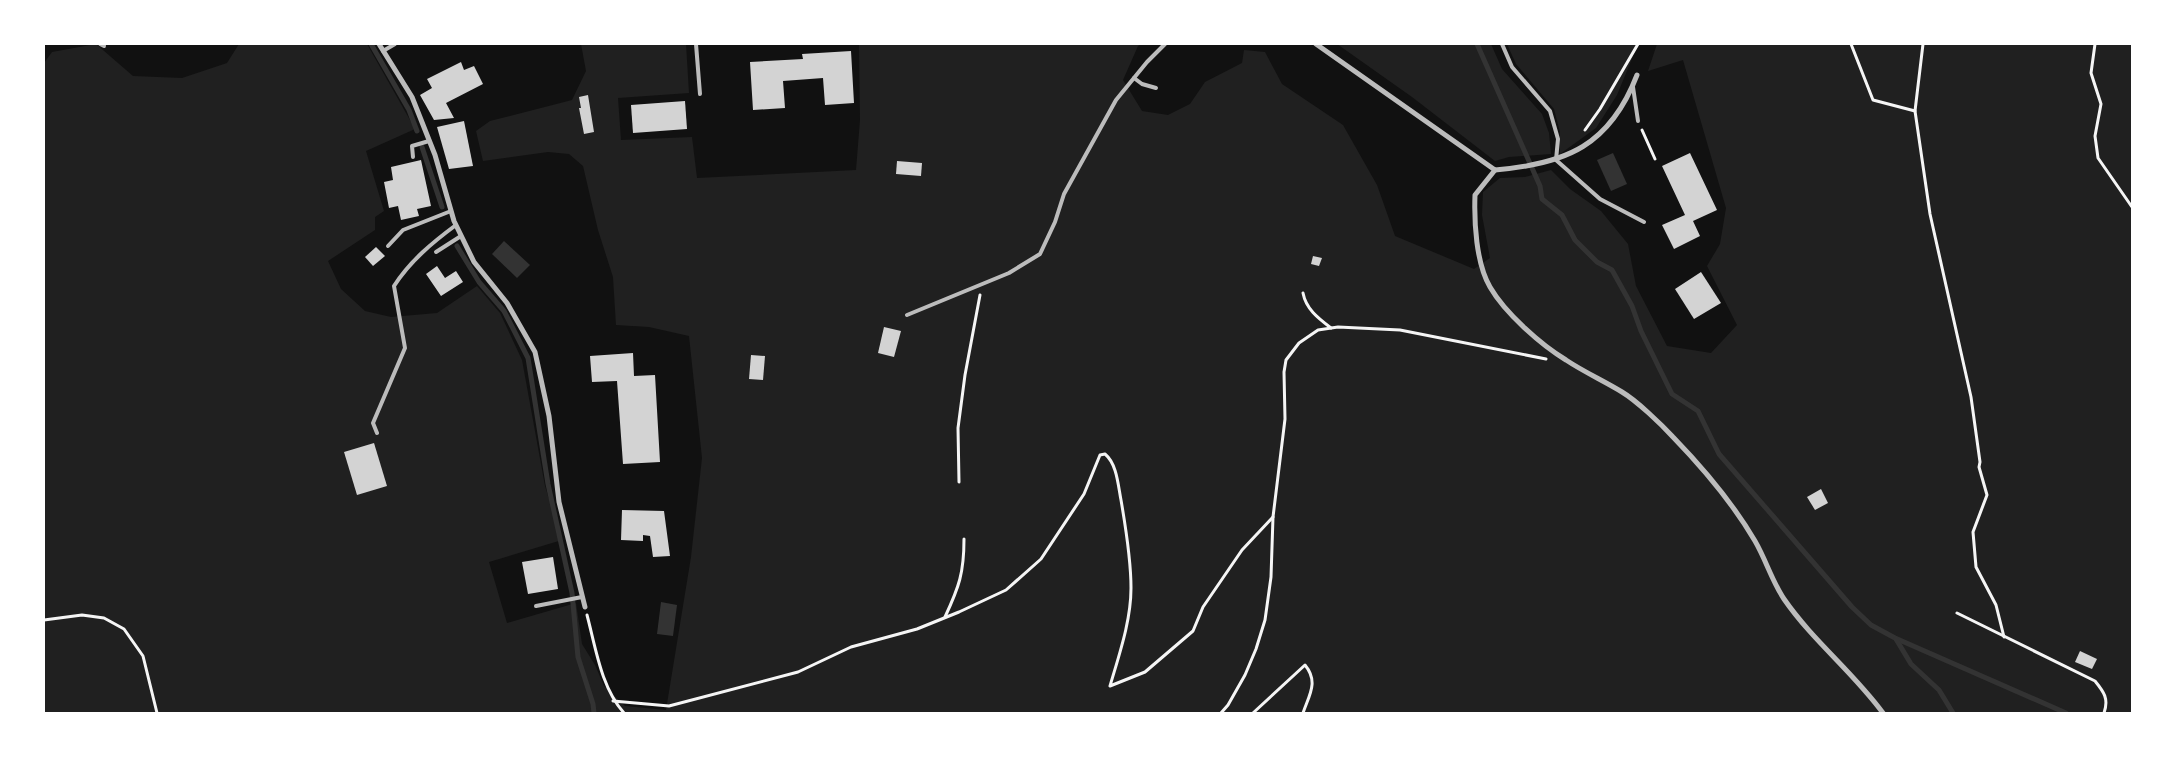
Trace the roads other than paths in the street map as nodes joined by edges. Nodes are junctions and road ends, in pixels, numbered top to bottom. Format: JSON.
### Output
{"nodes":[{"id":1,"x":378,"y":44,"type":"edge"},
{"id":2,"x":395,"y":44,"type":"edge"},
{"id":3,"x":696,"y":44,"type":"edge"},
{"id":4,"x":1165,"y":44,"type":"edge"},
{"id":5,"x":1316,"y":44,"type":"edge"},
{"id":6,"x":1502,"y":44,"type":"edge"},
{"id":7,"x":383,"y":51,"type":"junction"},
{"id":8,"x":1637,"y":75,"type":"dead end"},
{"id":9,"x":1134,"y":78,"type":"junction"},
{"id":10,"x":1633,"y":87,"type":"junction"},
{"id":11,"x":1156,"y":88,"type":"dead end"},
{"id":12,"x":700,"y":94,"type":"dead end"},
{"id":13,"x":1638,"y":121,"type":"road end"},
{"id":14,"x":429,"y":142,"type":"junction"},
{"id":15,"x":413,"y":157,"type":"dead end"},
{"id":16,"x":1556,"y":160,"type":"junction"},
{"id":17,"x":1496,"y":170,"type":"junction"},
{"id":18,"x":451,"y":211,"type":"junction"},
{"id":19,"x":1644,"y":222,"type":"dead end"},
{"id":20,"x":456,"y":225,"type":"junction"},
{"id":21,"x":461,"y":236,"type":"junction"},
{"id":22,"x":388,"y":246,"type":"dead end"},
{"id":23,"x":436,"y":252,"type":"dead end"},
{"id":24,"x":907,"y":315,"type":"dead end"},
{"id":25,"x":378,"y":433,"type":"dead end"},
{"id":26,"x":582,"y":597,"type":"junction"},
{"id":27,"x":536,"y":606,"type":"dead end"},
{"id":28,"x":585,"y":607,"type":"road end"},
{"id":29,"x":1883,"y":713,"type":"edge"}],
"edges":[{"from":1,"to":7,"type":"street"},
{"from":2,"to":7,"type":"lane"},
{"from":3,"to":12,"type":"lane"},
{"from":4,"to":9,"type":"lane"},
{"from":5,"to":17,"type":"street"},
{"from":6,"to":16,"type":"lane"},
{"from":7,"to":14,"type":"street"},
{"from":8,"to":10,"type":"street"},
{"from":9,"to":11,"type":"lane"},
{"from":9,"to":24,"type":"lane"},
{"from":10,"to":13,"type":"lane"},
{"from":10,"to":16,"type":"street"},
{"from":14,"to":15,"type":"lane"},
{"from":14,"to":18,"type":"street"},
{"from":16,"to":17,"type":"street"},
{"from":16,"to":19,"type":"lane"},
{"from":17,"to":29,"type":"street"},
{"from":18,"to":20,"type":"street"},
{"from":18,"to":22,"type":"lane"},
{"from":20,"to":21,"type":"street"},
{"from":20,"to":25,"type":"lane"},
{"from":21,"to":23,"type":"lane"},
{"from":21,"to":26,"type":"street"},
{"from":26,"to":27,"type":"lane"},
{"from":26,"to":28,"type":"street"}]}
